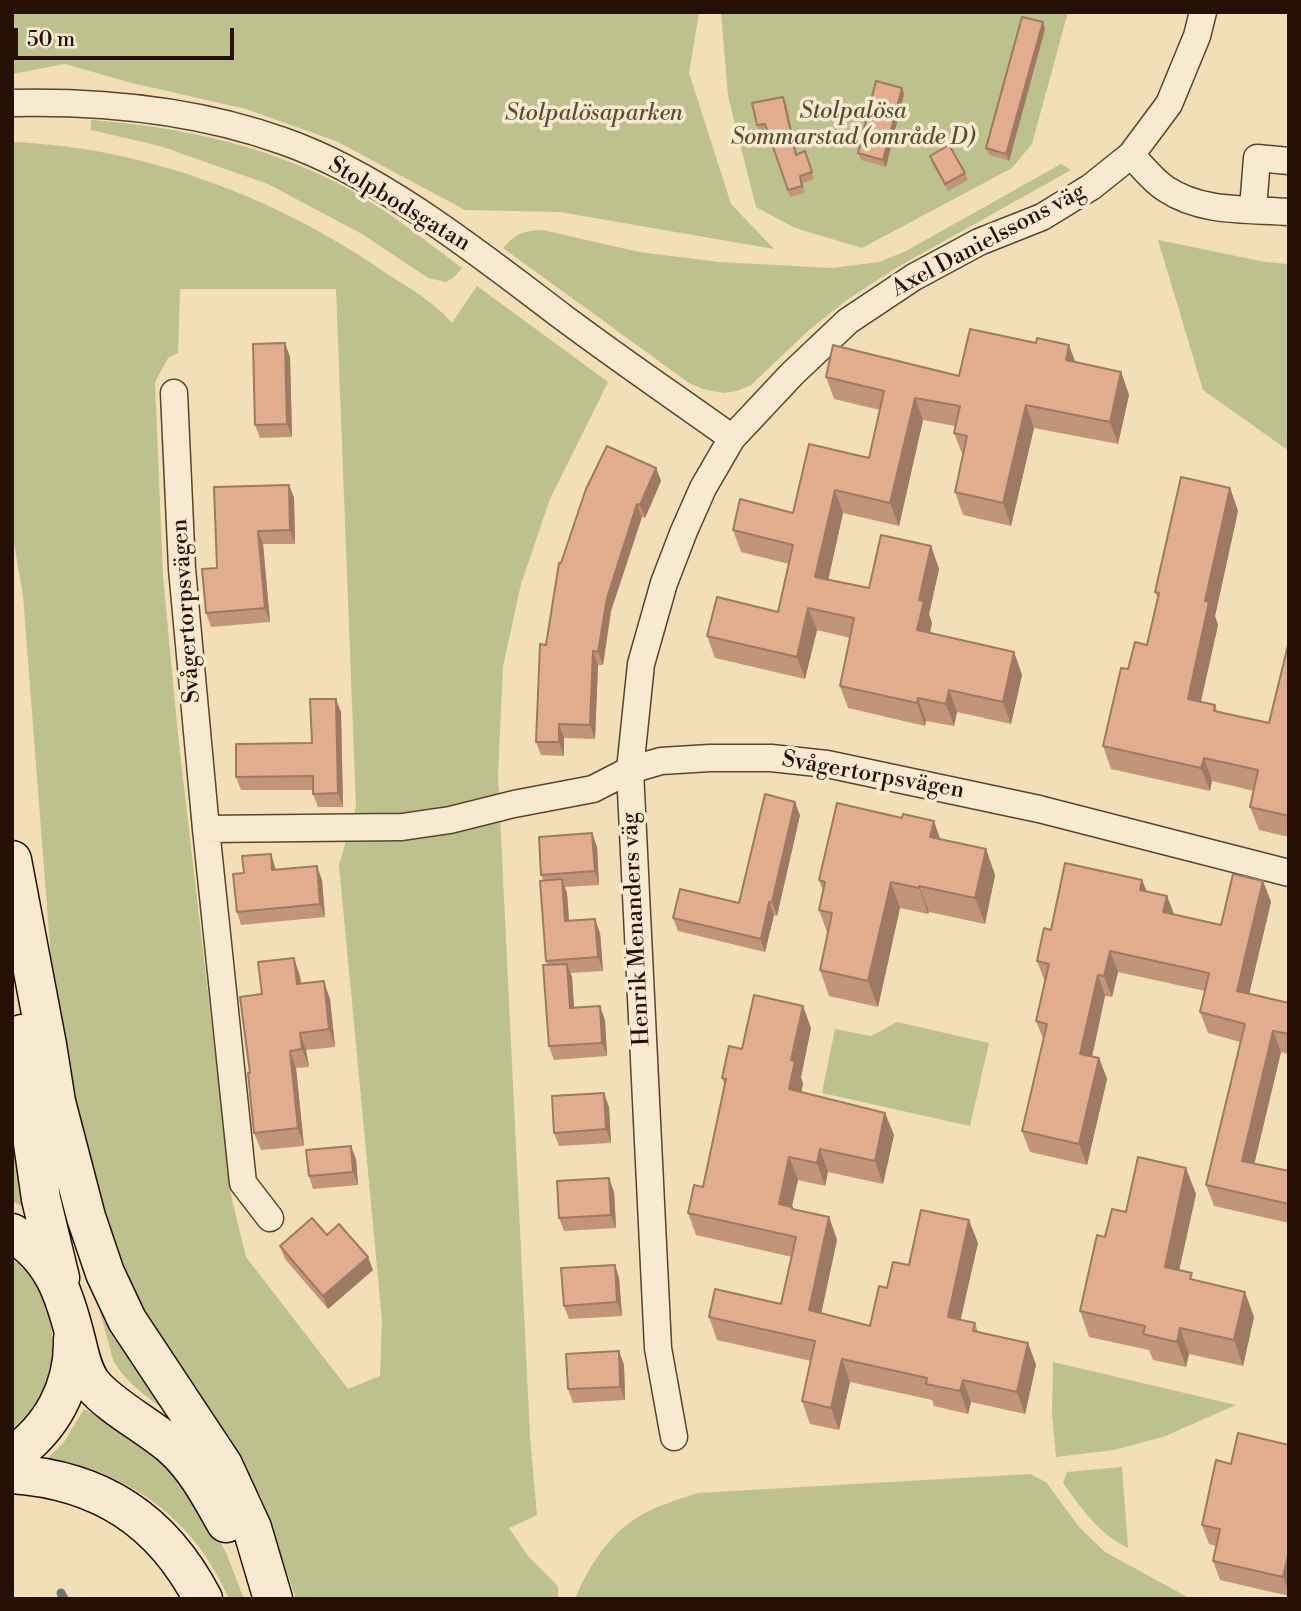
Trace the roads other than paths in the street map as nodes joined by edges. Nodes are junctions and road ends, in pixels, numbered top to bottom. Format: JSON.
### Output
{"nodes":[{"id":1,"x":1203,"y":12,"type":"edge"},
{"id":2,"x":12,"y":103,"type":"edge"},
{"id":3,"x":1131,"y":155,"type":"junction"},
{"id":4,"x":1289,"y":160,"type":"edge"},
{"id":5,"x":1253,"y":209,"type":"junction"},
{"id":6,"x":1289,"y":212,"type":"edge"},
{"id":7,"x":174,"y":393,"type":"dead end"},
{"id":8,"x":732,"y":439,"type":"junction"},
{"id":9,"x":630,"y":769,"type":"junction"},
{"id":10,"x":206,"y":829,"type":"junction"},
{"id":11,"x":12,"y":860,"type":"edge"},
{"id":12,"x":1289,"y":873,"type":"edge"},
{"id":13,"x":12,"y":901,"type":"edge"},
{"id":14,"x":270,"y":1218,"type":"dead end"},
{"id":15,"x":12,"y":1233,"type":"edge"},
{"id":16,"x":69,"y":1312,"type":"junction"},
{"id":17,"x":674,"y":1437,"type":"dead end"},
{"id":18,"x":12,"y":1456,"type":"edge"},
{"id":19,"x":12,"y":1474,"type":"edge"},
{"id":20,"x":261,"y":1590,"type":"edge"},
{"id":21,"x":202,"y":1599,"type":"edge"}],
"edges":[{"from":1,"to":3,"type":"street","name":"Axel Danielssons väg"},
{"from":2,"to":8,"type":"street","name":"Stolpbodsgatan"},
{"from":3,"to":5,"type":"street"},
{"from":3,"to":8,"type":"street","name":"Axel Danielssons väg"},
{"from":4,"to":5,"type":"street"},
{"from":5,"to":6,"type":"street"},
{"from":7,"to":10,"type":"street","name":"Svågertorpsvägen"},
{"from":8,"to":9,"type":"street","name":"Henrik Menanders väg"},
{"from":9,"to":10,"type":"street","name":"Svågertorpsvägen"},
{"from":9,"to":12,"type":"street","name":"Svågertorpsvägen"},
{"from":9,"to":17,"type":"street","name":"Henrik Menanders väg"},
{"from":10,"to":14,"type":"street","name":"Svågertorpsvägen"},
{"from":11,"to":20,"type":"street"},
{"from":13,"to":16,"type":"street"},
{"from":15,"to":16,"type":"street"},
{"from":16,"to":18,"type":"street"},
{"from":16,"to":20,"type":"street"},
{"from":19,"to":21,"type":"street"}]}
